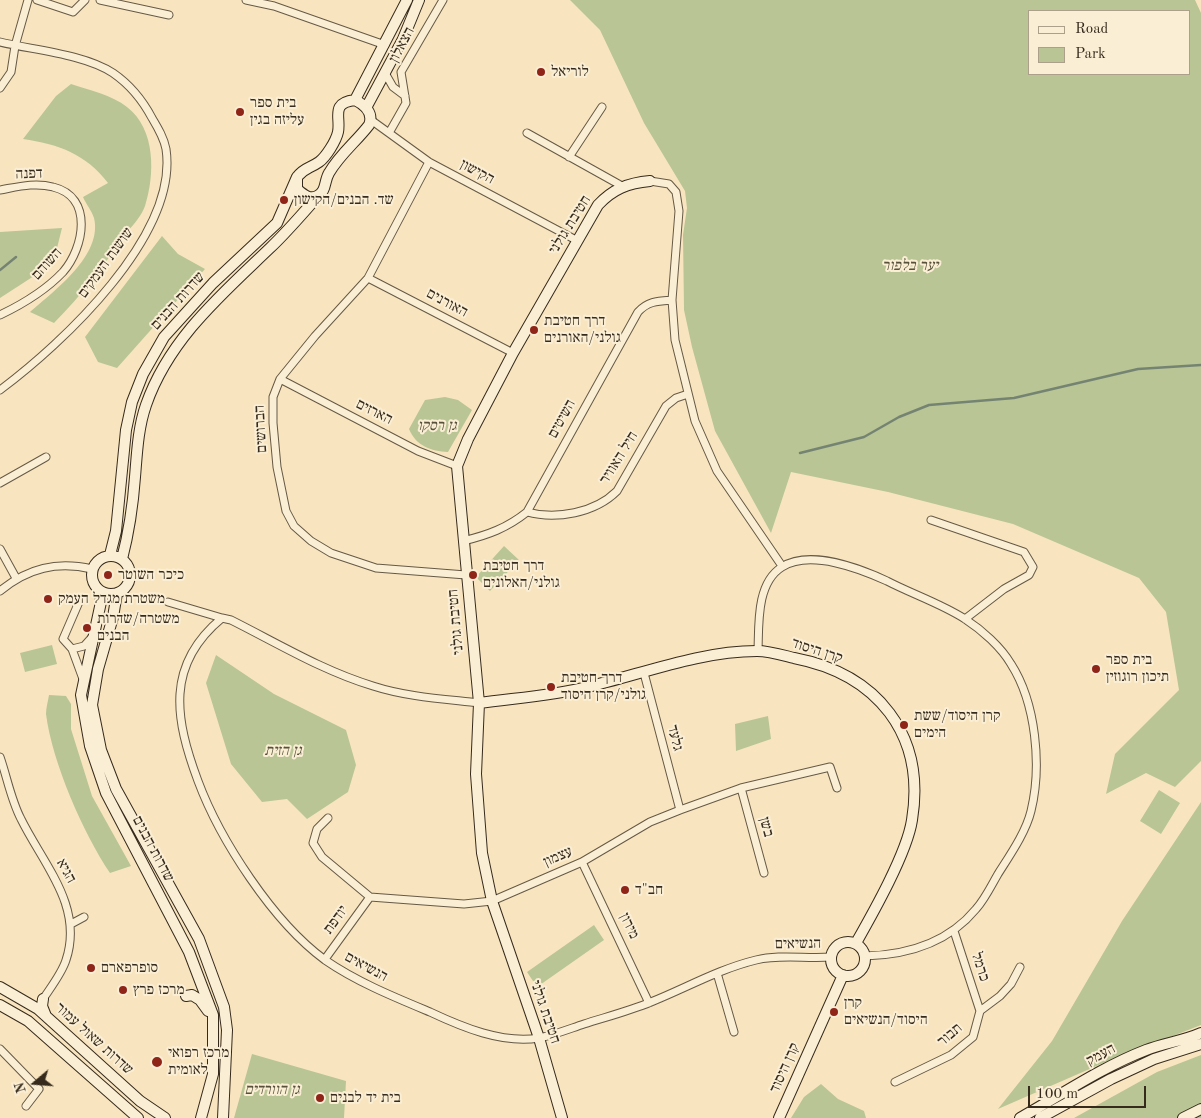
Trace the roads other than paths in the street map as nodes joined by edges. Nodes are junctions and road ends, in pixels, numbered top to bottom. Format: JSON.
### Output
{"nodes":[{"id":1,"x":28,"y":0,"type":"edge"},
{"id":2,"x":37,"y":0,"type":"edge"},
{"id":3,"x":85,"y":0,"type":"edge"},
{"id":4,"x":100,"y":0,"type":"edge"},
{"id":5,"x":246,"y":0,"type":"edge"},
{"id":6,"x":407,"y":0,"type":"edge"},
{"id":7,"x":419,"y":0,"type":"edge"},
{"id":8,"x":443,"y":0,"type":"edge"},
{"id":9,"x":275,"y":3,"type":"edge"},
{"id":10,"x":169,"y":15,"type":"dead end"},
{"id":11,"x":0,"y":42,"type":"edge"},
{"id":12,"x":385,"y":45,"type":"junction"},
{"id":13,"x":15,"y":46,"type":"junction"},
{"id":14,"x":385,"y":73,"type":"junction"},
{"id":15,"x":0,"y":88,"type":"edge"},
{"id":16,"x":405,"y":96,"type":"junction"},
{"id":17,"x":355,"y":100,"type":"junction"},
{"id":18,"x":602,"y":107,"type":"dead end"},
{"id":19,"x":366,"y":108,"type":"junction"},
{"id":20,"x":371,"y":120,"type":"junction"},
{"id":21,"x":389,"y":133,"type":"junction"},
{"id":22,"x":526,"y":133,"type":"dead end"},
{"id":23,"x":569,"y":157,"type":"junction"},
{"id":24,"x":429,"y":162,"type":"junction"},
{"id":25,"x":297,"y":177,"type":"junction"},
{"id":26,"x":650,"y":181,"type":"joint"},
{"id":27,"x":622,"y":186,"type":"junction"},
{"id":28,"x":0,"y":190,"type":"edge"},
{"id":29,"x":319,"y":195,"type":"junction"},
{"id":30,"x":79,"y":211,"type":"joint"},
{"id":31,"x":576,"y":240,"type":"junction"},
{"id":32,"x":368,"y":278,"type":"junction"},
{"id":33,"x":672,"y":300,"type":"junction"},
{"id":34,"x":0,"y":315,"type":"edge"},
{"id":35,"x":513,"y":353,"type":"junction"},
{"id":36,"x":280,"y":379,"type":"junction"},
{"id":37,"x":0,"y":390,"type":"edge"},
{"id":38,"x":688,"y":394,"type":"junction"},
{"id":39,"x":46,"y":457,"type":"dead end"},
{"id":40,"x":457,"y":466,"type":"junction"},
{"id":41,"x":0,"y":483,"type":"edge"},
{"id":42,"x":527,"y":512,"type":"junction"},
{"id":43,"x":931,"y":520,"type":"dead end"},
{"id":44,"x":463,"y":541,"type":"junction"},
{"id":45,"x":0,"y":549,"type":"edge"},
{"id":46,"x":110,"y":555,"type":"junction"},
{"id":47,"x":122,"y":560,"type":"junction"},
{"id":48,"x":782,"y":566,"type":"junction"},
{"id":49,"x":92,"y":569,"type":"junction"},
{"id":50,"x":466,"y":575,"type":"junction"},
{"id":51,"x":16,"y":578,"type":"junction"},
{"id":52,"x":0,"y":591,"type":"edge"},
{"id":53,"x":100,"y":591,"type":"junction"},
{"id":54,"x":118,"y":593,"type":"junction"},
{"id":55,"x":79,"y":602,"type":"dead end"},
{"id":56,"x":168,"y":602,"type":"dead end"},
{"id":57,"x":222,"y":618,"type":"junction"},
{"id":58,"x":965,"y":619,"type":"junction"},
{"id":59,"x":94,"y":636,"type":"junction"},
{"id":60,"x":72,"y":649,"type":"junction"},
{"id":61,"x":758,"y":651,"type":"junction"},
{"id":62,"x":644,"y":673,"type":"junction"},
{"id":63,"x":84,"y":682,"type":"junction"},
{"id":64,"x":479,"y":703,"type":"junction"},
{"id":65,"x":0,"y":758,"type":"edge"},
{"id":66,"x":741,"y":788,"type":"junction"},
{"id":67,"x":837,"y":788,"type":"dead end"},
{"id":68,"x":680,"y":810,"type":"junction"},
{"id":69,"x":328,"y":818,"type":"dead end"},
{"id":70,"x":582,"y":862,"type":"junction"},
{"id":71,"x":764,"y":873,"type":"dead end"},
{"id":72,"x":370,"y":897,"type":"junction"},
{"id":73,"x":492,"y":902,"type":"junction"},
{"id":74,"x":84,"y":917,"type":"dead end"},
{"id":75,"x":70,"y":924,"type":"junction"},
{"id":76,"x":954,"y":931,"type":"junction"},
{"id":77,"x":856,"y":943,"type":"junction"},
{"id":78,"x":865,"y":956,"type":"junction"},
{"id":79,"x":831,"y":957,"type":"junction"},
{"id":80,"x":325,"y":960,"type":"junction"},
{"id":81,"x":195,"y":967,"type":"junction"},
{"id":82,"x":1020,"y":967,"type":"dead end"},
{"id":83,"x":717,"y":973,"type":"junction"},
{"id":84,"x":843,"y":975,"type":"junction"},
{"id":85,"x":0,"y":987,"type":"edge"},
{"id":86,"x":43,"y":999,"type":"junction"},
{"id":87,"x":649,"y":1003,"type":"junction"},
{"id":88,"x":0,"y":1005,"type":"edge"},
{"id":89,"x":30,"y":1005,"type":"junction"},
{"id":90,"x":980,"y":1011,"type":"junction"},
{"id":91,"x":48,"y":1019,"type":"junction"},
{"id":92,"x":213,"y":1019,"type":"junction"},
{"id":93,"x":734,"y":1032,"type":"dead end"},
{"id":94,"x":1201,"y":1033,"type":"edge"},
{"id":95,"x":539,"y":1038,"type":"junction"},
{"id":96,"x":1201,"y":1044,"type":"edge"},
{"id":97,"x":0,"y":1050,"type":"edge"},
{"id":98,"x":895,"y":1082,"type":"dead end"},
{"id":99,"x":26,"y":1106,"type":"dead end"},
{"id":100,"x":1201,"y":1109,"type":"edge"},
{"id":101,"x":138,"y":1118,"type":"edge"},
{"id":102,"x":165,"y":1118,"type":"edge"},
{"id":103,"x":201,"y":1118,"type":"edge"},
{"id":104,"x":223,"y":1118,"type":"edge"},
{"id":105,"x":562,"y":1118,"type":"edge"},
{"id":106,"x":778,"y":1118,"type":"edge"},
{"id":107,"x":1020,"y":1118,"type":"edge"},
{"id":108,"x":1040,"y":1118,"type":"edge"},
{"id":109,"x":1183,"y":1118,"type":"edge"}],
"edges":[{"from":1,"to":13,"type":"street"},
{"from":2,"to":3,"type":"street"},
{"from":4,"to":10,"type":"street"},
{"from":5,"to":9,"type":"street"},
{"from":6,"to":12,"type":"main road"},
{"from":7,"to":14,"type":"main road"},
{"from":8,"to":16,"type":"street","name":"הצאלון"},
{"from":9,"to":12,"type":"street"},
{"from":11,"to":13,"type":"street","name":"שושנת העמקים"},
{"from":12,"to":17,"type":"main road"},
{"from":13,"to":15,"type":"street"},
{"from":13,"to":37,"type":"street","name":"שושנת העמקים"},
{"from":14,"to":16,"type":"street"},
{"from":14,"to":19,"type":"main road"},
{"from":16,"to":21,"type":"street","name":"הצאלון"},
{"from":17,"to":19,"type":"main road"},
{"from":17,"to":25,"type":"main road"},
{"from":18,"to":23,"type":"street"},
{"from":19,"to":20,"type":"main road"},
{"from":20,"to":21,"type":"street","name":"הקישון"},
{"from":20,"to":29,"type":"main road","name":"שדרות הבנים"},
{"from":21,"to":24,"type":"street","name":"הקישון"},
{"from":22,"to":23,"type":"street"},
{"from":23,"to":27,"type":"street"},
{"from":24,"to":31,"type":"street","name":"הקישון"},
{"from":24,"to":32,"type":"street","name":"הברושים"},
{"from":25,"to":29,"type":"main road"},
{"from":25,"to":46,"type":"main road","name":"שדרות הבנים"},
{"from":26,"to":27,"type":"main road","name":"חטיבת גולני"},
{"from":26,"to":33,"type":"street"},
{"from":27,"to":31,"type":"main road","name":"חטיבת גולני"},
{"from":28,"to":30,"type":"street","name":"דפנה"},
{"from":29,"to":47,"type":"main road","name":"שדרות הבנים"},
{"from":30,"to":34,"type":"street","name":"השוהם"},
{"from":31,"to":35,"type":"main road","name":"חטיבת גולני"},
{"from":32,"to":35,"type":"street","name":"האורנים"},
{"from":32,"to":36,"type":"street","name":"הברושים"},
{"from":33,"to":38,"type":"street"},
{"from":33,"to":42,"type":"street","name":"השיטים"},
{"from":35,"to":40,"type":"main road","name":"חטיבת גולני"},
{"from":36,"to":40,"type":"street","name":"הארזים"},
{"from":36,"to":50,"type":"street","name":"הברושים"},
{"from":38,"to":42,"type":"street","name":"חיל האוויר"},
{"from":38,"to":48,"type":"street"},
{"from":39,"to":41,"type":"street"},
{"from":40,"to":44,"type":"main road","name":"חטיבת גולני"},
{"from":42,"to":44,"type":"street","name":"השיטים"},
{"from":43,"to":58,"type":"street"},
{"from":44,"to":50,"type":"main road","name":"חטיבת גולני"},
{"from":45,"to":51,"type":"street"},
{"from":46,"to":47,"type":"main road"},
{"from":46,"to":49,"type":"main road"},
{"from":47,"to":54,"type":"main road"},
{"from":48,"to":58,"type":"street"},
{"from":48,"to":61,"type":"street"},
{"from":49,"to":51,"type":"street"},
{"from":49,"to":53,"type":"main road"},
{"from":50,"to":64,"type":"main road","name":"חטיבת גולני"},
{"from":51,"to":52,"type":"street"},
{"from":53,"to":54,"type":"main road"},
{"from":53,"to":59,"type":"main road","name":"שדרות הבנים"},
{"from":54,"to":104,"type":"main road","name":"שדרות הבנים"},
{"from":55,"to":60,"type":"street"},
{"from":56,"to":57,"type":"street"},
{"from":57,"to":64,"type":"street"},
{"from":57,"to":80,"type":"street","name":"הנשיאים"},
{"from":58,"to":76,"type":"street"},
{"from":59,"to":60,"type":"street"},
{"from":59,"to":63,"type":"main road","name":"שדרות הבנים"},
{"from":60,"to":63,"type":"street"},
{"from":61,"to":62,"type":"main road","name":"קרן היסוד"},
{"from":61,"to":77,"type":"main road","name":"קרן היסוד"},
{"from":62,"to":64,"type":"main road","name":"קרן היסוד"},
{"from":62,"to":68,"type":"street","name":"גלעד"},
{"from":63,"to":81,"type":"main road","name":"שדרות הבנים"},
{"from":64,"to":73,"type":"main road","name":"חטיבת גולני"},
{"from":65,"to":75,"type":"street","name":"הגיא"},
{"from":66,"to":67,"type":"street","name":"עצמון"},
{"from":66,"to":68,"type":"street","name":"עצמון"},
{"from":66,"to":71,"type":"street","name":"בשן"},
{"from":68,"to":70,"type":"street","name":"עצמון"},
{"from":69,"to":72,"type":"street"},
{"from":70,"to":73,"type":"street","name":"עצמון"},
{"from":70,"to":87,"type":"street","name":"מירון"},
{"from":72,"to":73,"type":"street","name":"עצמון"},
{"from":72,"to":80,"type":"street","name":"יודפת"},
{"from":73,"to":95,"type":"main road","name":"חטיבת גולני"},
{"from":74,"to":75,"type":"street"},
{"from":75,"to":86,"type":"street","name":"הגיא"},
{"from":76,"to":78,"type":"street"},
{"from":76,"to":90,"type":"street","name":"כרמל"},
{"from":77,"to":78,"type":"main road"},
{"from":77,"to":79,"type":"main road"},
{"from":78,"to":84,"type":"main road"},
{"from":79,"to":83,"type":"street","name":"הנשיאים"},
{"from":79,"to":84,"type":"main road"},
{"from":80,"to":95,"type":"street","name":"הנשיאים"},
{"from":81,"to":92,"type":"main road","name":"שדרות הבנים"},
{"from":81,"to":92,"type":"main road"},
{"from":82,"to":90,"type":"street"},
{"from":83,"to":87,"type":"street","name":"הנשיאים"},
{"from":83,"to":93,"type":"street"},
{"from":84,"to":106,"type":"main road","name":"קרן היסוד"},
{"from":85,"to":89,"type":"main road","name":"שדרות שאול עמור"},
{"from":86,"to":89,"type":"main road"},
{"from":86,"to":91,"type":"main road"},
{"from":87,"to":95,"type":"street","name":"הנשיאים"},
{"from":88,"to":101,"type":"main road","name":"שדרות שאול עמור"},
{"from":89,"to":91,"type":"main road","name":"שדרות שאול עמור"},
{"from":90,"to":98,"type":"street","name":"תבור"},
{"from":91,"to":102,"type":"main road","name":"שדרות שאול עמור"},
{"from":92,"to":103,"type":"main road","name":"שדרות הבנים"},
{"from":94,"to":107,"type":"main road","name":"העמק"},
{"from":95,"to":105,"type":"main road","name":"חטיבת גולני"},
{"from":96,"to":108,"type":"main road","name":"העמק"},
{"from":97,"to":99,"type":"street"},
{"from":100,"to":109,"type":"main road"}]}
